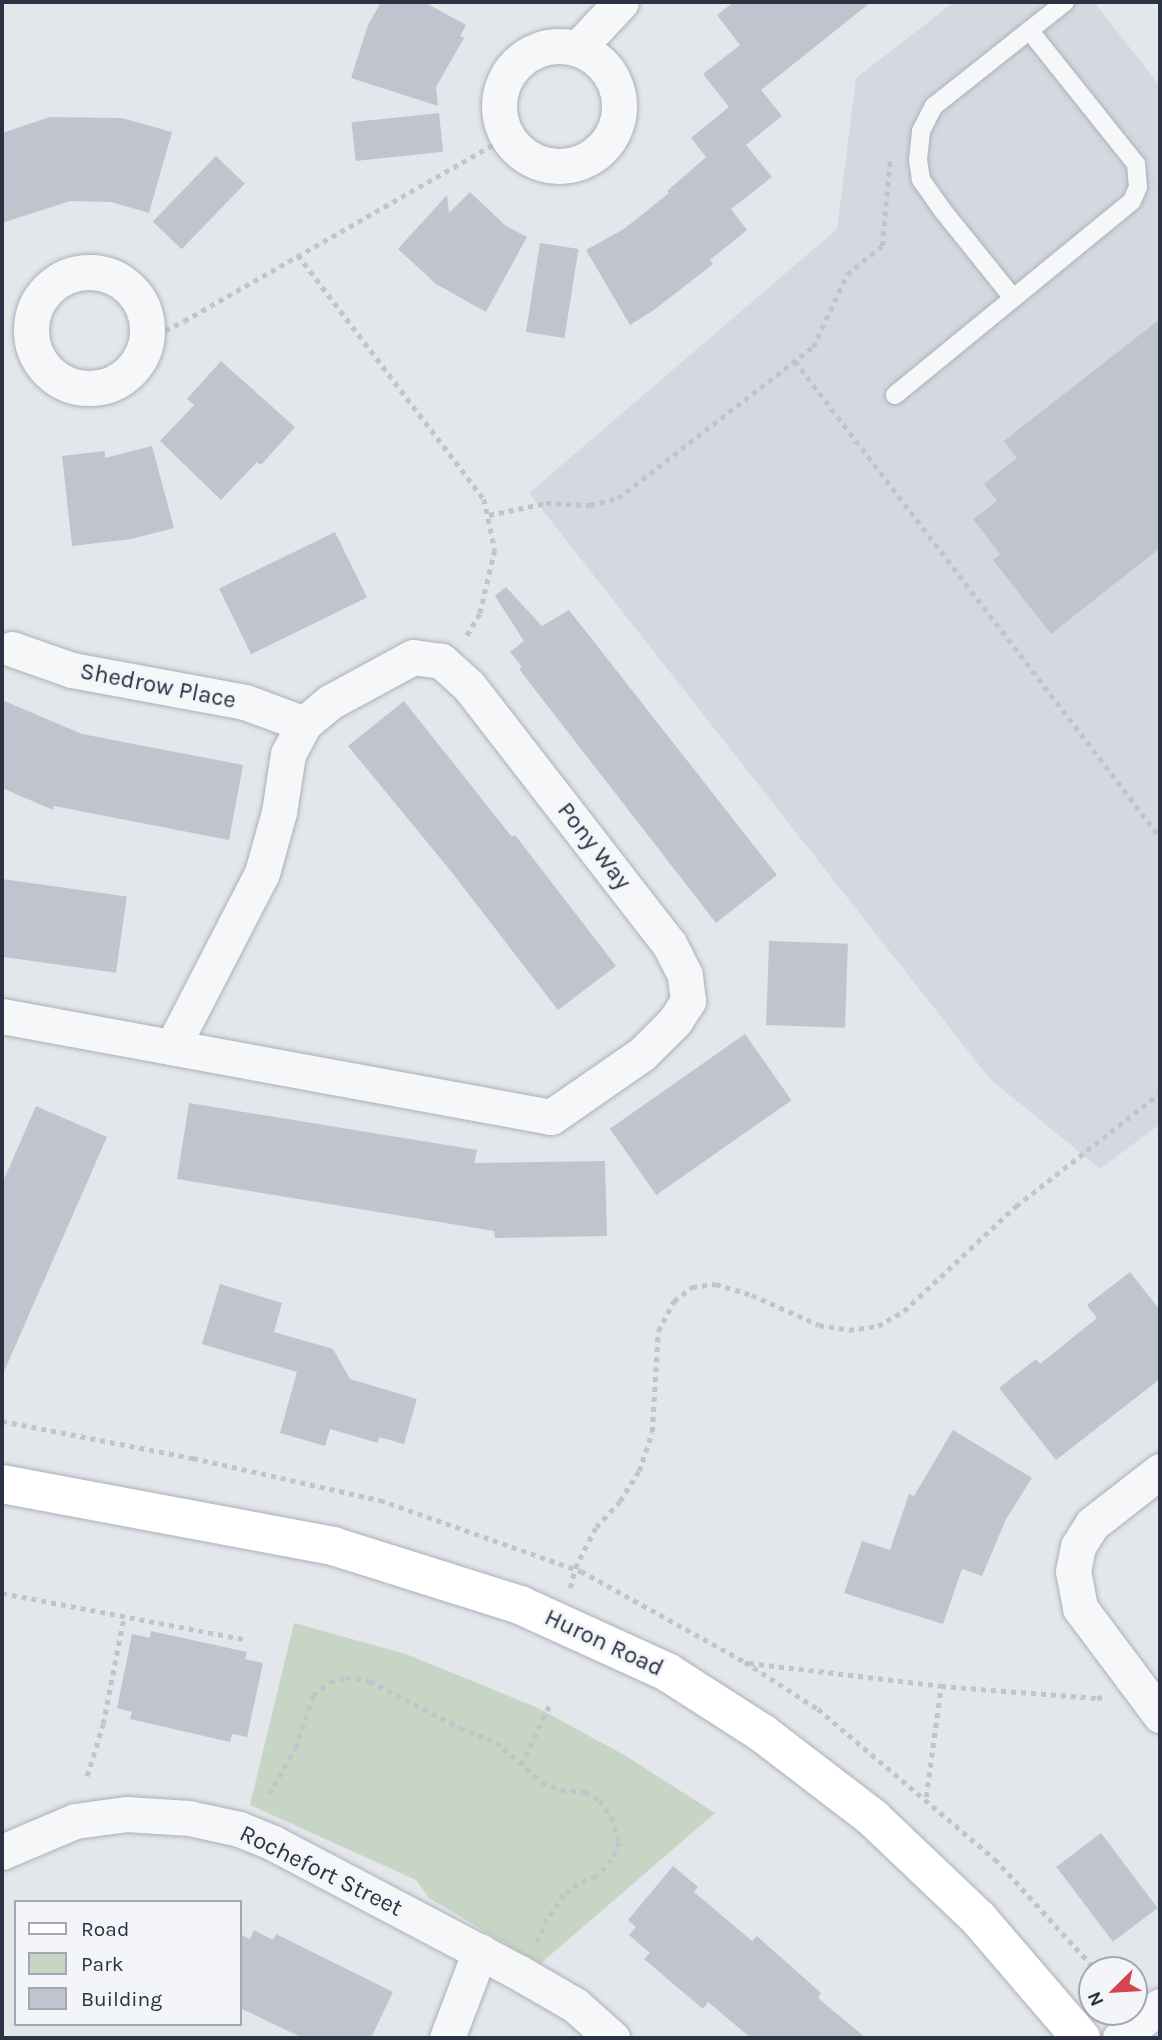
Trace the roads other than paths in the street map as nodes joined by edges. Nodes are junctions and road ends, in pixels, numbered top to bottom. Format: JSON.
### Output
{"nodes":[{"id":1,"x":621,"y":2,"type":"edge"},
{"id":2,"x":1065,"y":2,"type":"edge"},
{"id":3,"x":1029,"y":30,"type":"junction"},
{"id":4,"x":578,"y":48,"type":"junction"},
{"id":5,"x":1013,"y":298,"type":"junction"},
{"id":6,"x":16,"y":329,"type":"edge"},
{"id":7,"x":895,"y":395,"type":"dead end"},
{"id":8,"x":12,"y":649,"type":"dead end"},
{"id":9,"x":304,"y":724,"type":"junction"},
{"id":10,"x":3,"y":1019,"type":"edge"},
{"id":11,"x":172,"y":1047,"type":"junction"},
{"id":12,"x":1160,"y":1471,"type":"edge"},
{"id":13,"x":2,"y":1484,"type":"edge"},
{"id":14,"x":1160,"y":1715,"type":"edge"},
{"id":15,"x":2,"y":1852,"type":"edge"},
{"id":16,"x":480,"y":1951,"type":"junction"},
{"id":17,"x":1160,"y":2006,"type":"edge"},
{"id":18,"x":447,"y":2038,"type":"edge"},
{"id":19,"x":612,"y":2038,"type":"edge"},
{"id":20,"x":1081,"y":2038,"type":"edge"},
{"id":21,"x":1120,"y":2038,"type":"edge"}],
"edges":[{"from":1,"to":4,"type":"street"},
{"from":2,"to":3,"type":"lane"},
{"from":3,"to":5,"type":"lane"},
{"from":3,"to":5,"type":"lane"},
{"from":4,"to":4,"type":"street"},
{"from":5,"to":7,"type":"lane"},
{"from":6,"to":6,"type":"street"},
{"from":8,"to":9,"type":"street","name":"Shedrow Place"},
{"from":9,"to":11,"type":"street","name":"Pony Way"},
{"from":9,"to":11,"type":"street","name":"Pony Way"},
{"from":10,"to":11,"type":"street","name":"Pony Way"},
{"from":12,"to":14,"type":"street"},
{"from":13,"to":20,"type":"main road","name":"Huron Road"},
{"from":15,"to":16,"type":"street","name":"Rochefort Street"},
{"from":16,"to":18,"type":"street"},
{"from":16,"to":19,"type":"street","name":"Rochefort Street"},
{"from":17,"to":21,"type":"street"}]}
